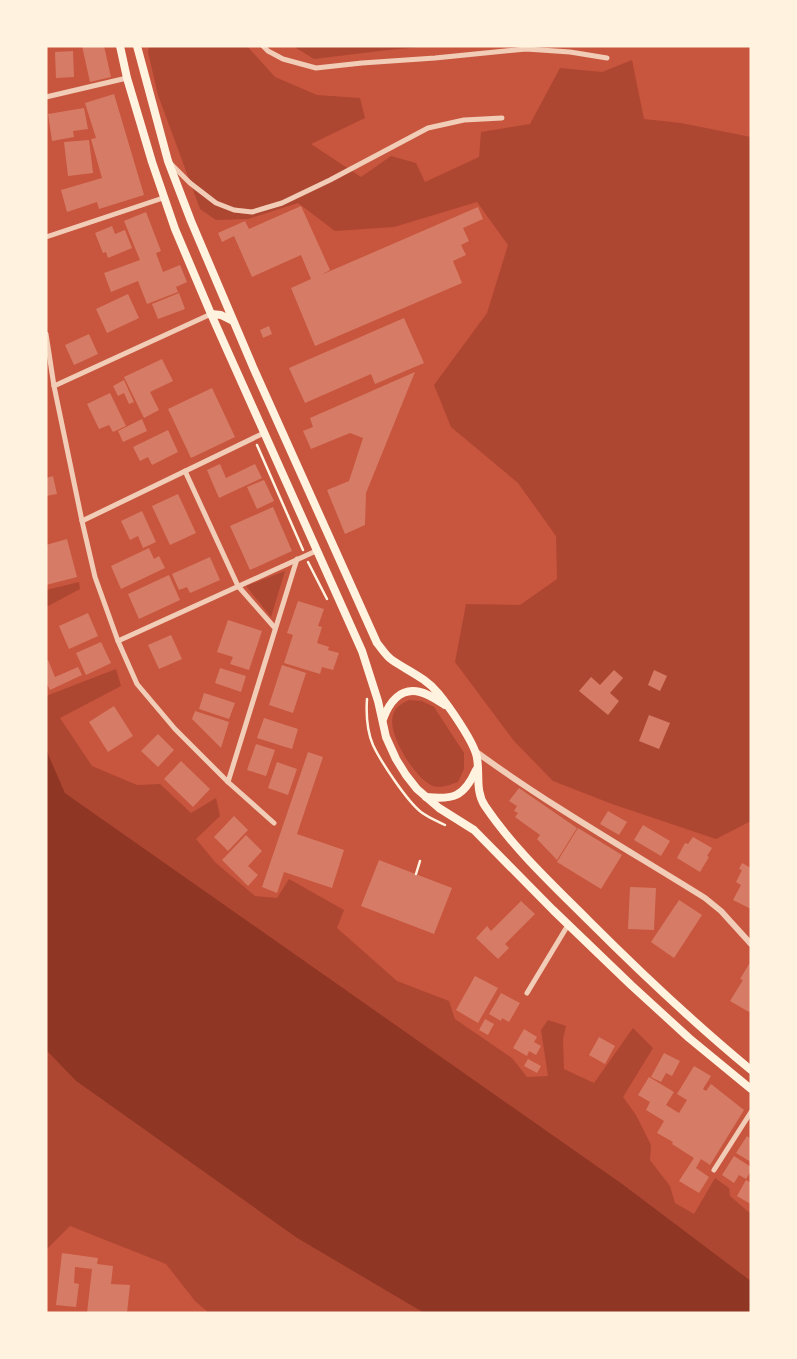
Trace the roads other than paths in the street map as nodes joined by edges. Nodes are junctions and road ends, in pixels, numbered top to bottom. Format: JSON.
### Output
{"nodes":[{"id":1,"x":120,"y":46,"type":"edge"},
{"id":2,"x":137,"y":46,"type":"edge"},
{"id":3,"x":263,"y":46,"type":"edge"},
{"id":4,"x":607,"y":58,"type":"dead end"},
{"id":5,"x":128,"y":78,"type":"junction"},
{"id":6,"x":46,"y":97,"type":"edge"},
{"id":7,"x":502,"y":118,"type":"dead end"},
{"id":8,"x":168,"y":161,"type":"junction"},
{"id":9,"x":163,"y":198,"type":"junction"},
{"id":10,"x":46,"y":237,"type":"edge"},
{"id":11,"x":211,"y":314,"type":"junction"},
{"id":12,"x":234,"y":321,"type":"junction"},
{"id":13,"x":46,"y":334,"type":"edge"},
{"id":14,"x":54,"y":386,"type":"junction"},
{"id":15,"x":264,"y":433,"type":"junction"},
{"id":16,"x":185,"y":471,"type":"junction"},
{"id":17,"x":82,"y":521,"type":"junction"},
{"id":18,"x":316,"y":550,"type":"junction"},
{"id":19,"x":297,"y":559,"type":"junction"},
{"id":20,"x":238,"y":586,"type":"junction"},
{"id":21,"x":275,"y":628,"type":"junction"},
{"id":22,"x":118,"y":641,"type":"junction"},
{"id":23,"x":449,"y":707,"type":"junction"},
{"id":24,"x":383,"y":719,"type":"junction"},
{"id":25,"x":475,"y":751,"type":"junction"},
{"id":26,"x":478,"y":766,"type":"junction"},
{"id":27,"x":228,"y":782,"type":"junction"},
{"id":28,"x":425,"y":797,"type":"junction"},
{"id":29,"x":274,"y":823,"type":"dead end"},
{"id":30,"x":568,"y":925,"type":"junction"},
{"id":31,"x":751,"y":944,"type":"edge"},
{"id":32,"x":527,"y":993,"type":"dead end"},
{"id":33,"x":751,"y":1070,"type":"edge"},
{"id":34,"x":751,"y":1089,"type":"edge"},
{"id":35,"x":751,"y":1112,"type":"edge"},
{"id":36,"x":714,"y":1170,"type":"dead end"}],
"edges":[{"from":1,"to":5,"type":"main road"},
{"from":2,"to":8,"type":"main road"},
{"from":3,"to":4,"type":"street"},
{"from":5,"to":6,"type":"street"},
{"from":5,"to":9,"type":"main road"},
{"from":7,"to":8,"type":"street"},
{"from":8,"to":12,"type":"main road"},
{"from":9,"to":10,"type":"street"},
{"from":9,"to":11,"type":"main road"},
{"from":11,"to":12,"type":"main road"},
{"from":11,"to":14,"type":"street"},
{"from":11,"to":15,"type":"main road"},
{"from":12,"to":23,"type":"main road"},
{"from":13,"to":14,"type":"street"},
{"from":14,"to":17,"type":"street"},
{"from":15,"to":16,"type":"street"},
{"from":15,"to":18,"type":"main road"},
{"from":16,"to":17,"type":"street"},
{"from":16,"to":20,"type":"street"},
{"from":17,"to":22,"type":"street"},
{"from":18,"to":19,"type":"street"},
{"from":18,"to":24,"type":"main road"},
{"from":19,"to":20,"type":"street"},
{"from":19,"to":21,"type":"street"},
{"from":20,"to":21,"type":"street"},
{"from":20,"to":22,"type":"street"},
{"from":21,"to":27,"type":"street"},
{"from":22,"to":27,"type":"street"},
{"from":23,"to":24,"type":"main road"},
{"from":23,"to":25,"type":"main road"},
{"from":24,"to":28,"type":"main road"},
{"from":25,"to":26,"type":"main road"},
{"from":25,"to":31,"type":"street"},
{"from":26,"to":28,"type":"main road"},
{"from":26,"to":33,"type":"main road"},
{"from":27,"to":29,"type":"street"},
{"from":28,"to":30,"type":"main road"},
{"from":30,"to":32,"type":"street"},
{"from":30,"to":34,"type":"main road"},
{"from":35,"to":36,"type":"street"}]}
